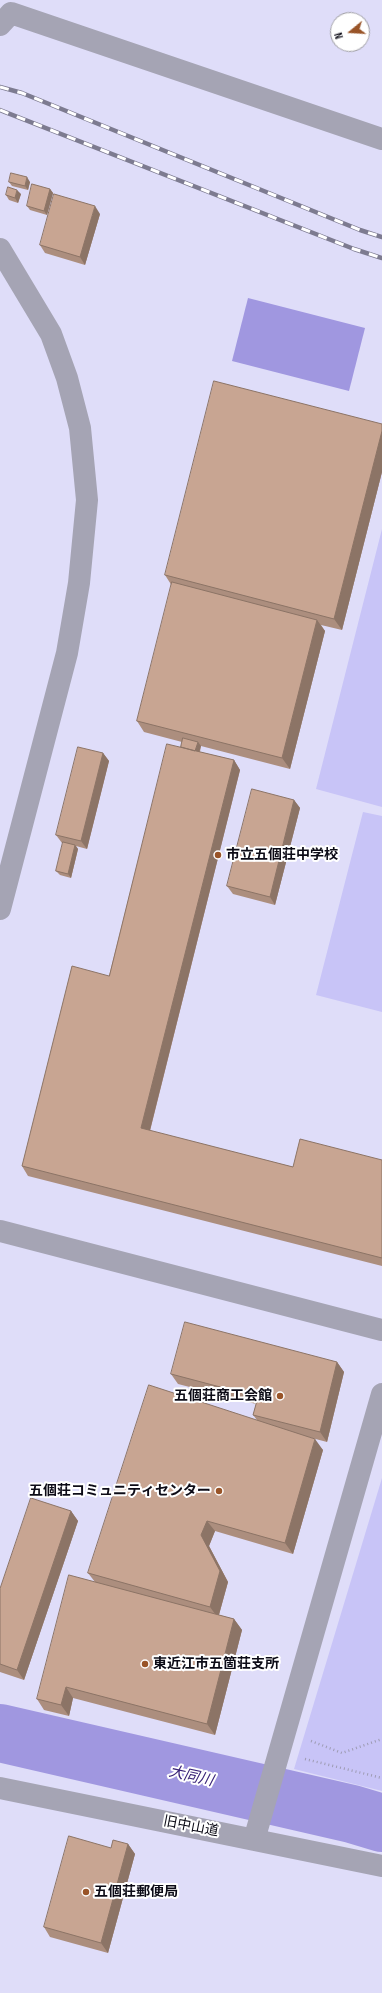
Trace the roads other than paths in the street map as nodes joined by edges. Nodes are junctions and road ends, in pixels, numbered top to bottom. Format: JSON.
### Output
{"nodes":[{"id":1,"x":0,"y":25,"type":"edge"},
{"id":2,"x":382,"y":139,"type":"edge"},
{"id":3,"x":0,"y":249,"type":"edge"},
{"id":4,"x":0,"y":909,"type":"edge"},
{"id":5,"x":0,"y":1231,"type":"edge"},
{"id":6,"x":382,"y":1330,"type":"edge"},
{"id":7,"x":382,"y":1394,"type":"edge"},
{"id":8,"x":0,"y":1788,"type":"edge"},
{"id":9,"x":256,"y":1831,"type":"junction"},
{"id":10,"x":382,"y":1866,"type":"edge"}],
"edges":[{"from":1,"to":2,"type":"street"},
{"from":3,"to":4,"type":"street"},
{"from":5,"to":6,"type":"street"},
{"from":7,"to":9,"type":"street"},
{"from":8,"to":9,"type":"street","name":"旧中山道"},
{"from":9,"to":10,"type":"street","name":"旧中山道"}]}
